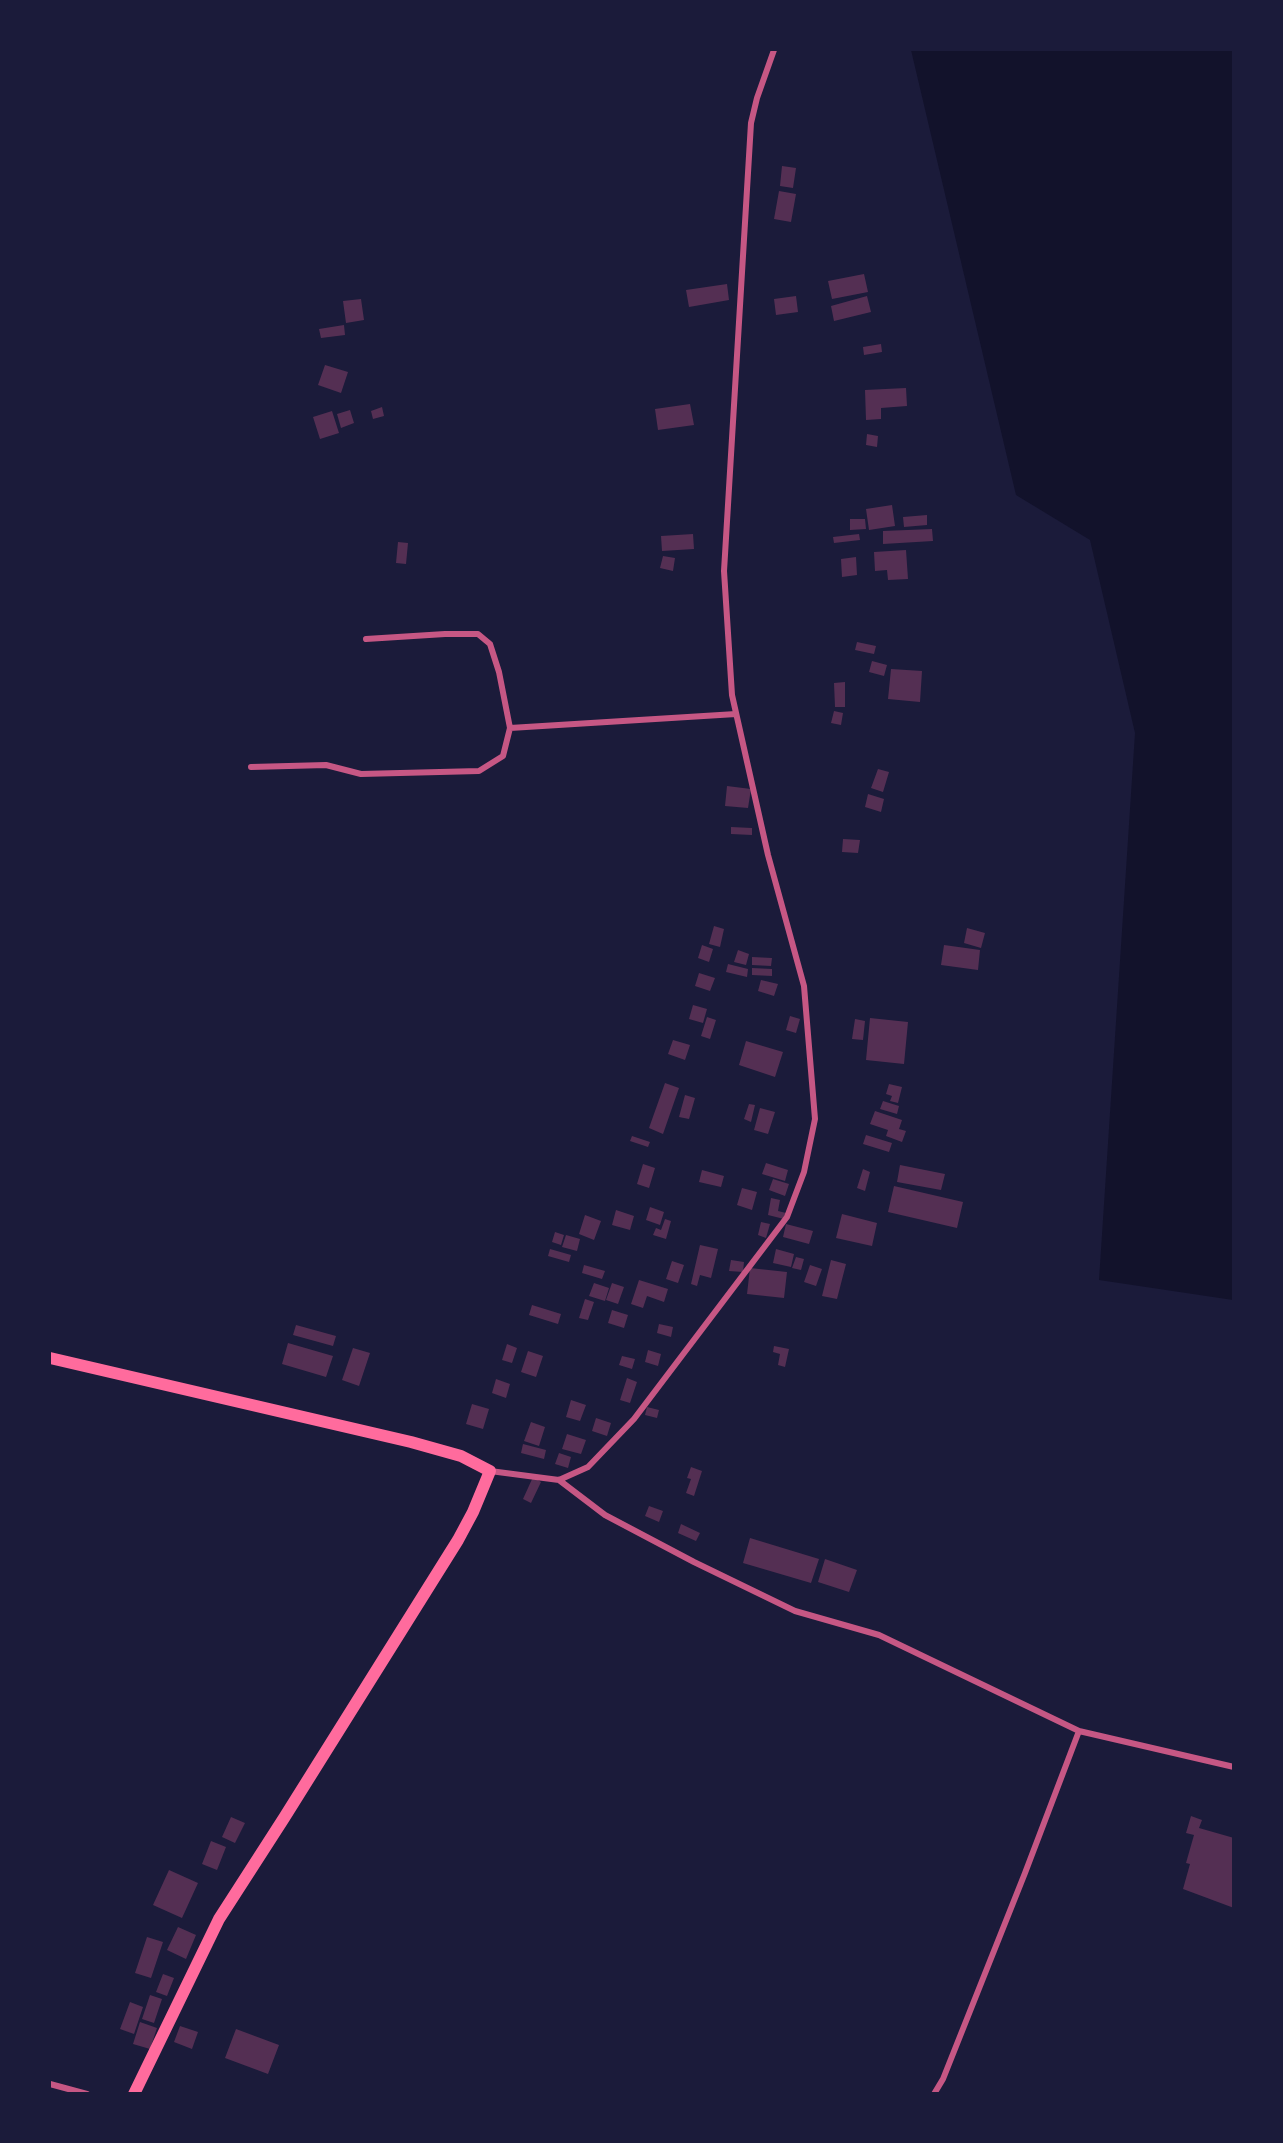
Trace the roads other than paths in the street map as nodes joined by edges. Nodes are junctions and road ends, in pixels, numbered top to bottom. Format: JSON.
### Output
{"nodes":[{"id":1,"x":774,"y":50,"type":"edge"},
{"id":2,"x":366,"y":639,"type":"dead end"},
{"id":3,"x":736,"y":714,"type":"junction"},
{"id":4,"x":510,"y":728,"type":"junction"},
{"id":5,"x":251,"y":767,"type":"dead end"},
{"id":6,"x":50,"y":1358,"type":"edge"},
{"id":7,"x":490,"y":1471,"type":"junction"},
{"id":8,"x":559,"y":1480,"type":"junction"},
{"id":9,"x":1079,"y":1731,"type":"junction"},
{"id":10,"x":1233,"y":1767,"type":"edge"},
{"id":11,"x":50,"y":2084,"type":"edge"},
{"id":12,"x":87,"y":2094,"type":"edge"},
{"id":13,"x":134,"y":2094,"type":"edge"},
{"id":14,"x":934,"y":2094,"type":"edge"}],
"edges":[{"from":1,"to":3,"type":"street"},
{"from":2,"to":4,"type":"street"},
{"from":3,"to":4,"type":"street"},
{"from":3,"to":8,"type":"street"},
{"from":4,"to":5,"type":"street"},
{"from":6,"to":7,"type":"main road"},
{"from":7,"to":8,"type":"street"},
{"from":7,"to":13,"type":"main road"},
{"from":8,"to":9,"type":"street"},
{"from":9,"to":10,"type":"street"},
{"from":9,"to":14,"type":"street"},
{"from":11,"to":12,"type":"street"}]}
